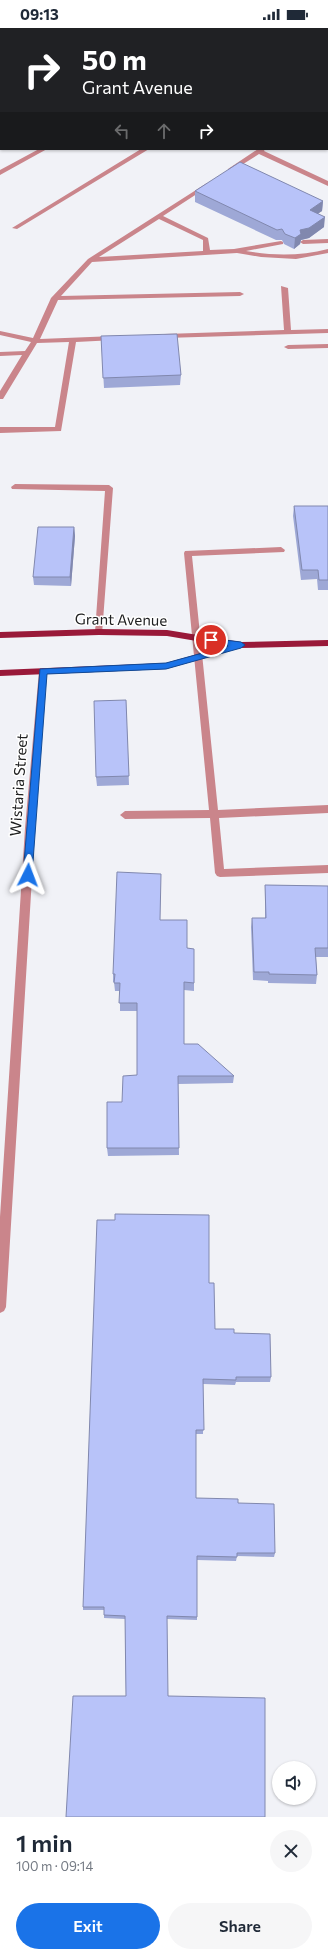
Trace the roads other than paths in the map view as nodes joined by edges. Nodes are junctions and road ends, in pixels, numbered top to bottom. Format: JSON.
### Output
{"nodes":[{"id":1,"x":42,"y":150,"type":"edge"},
{"id":2,"x":144,"y":150,"type":"edge"},
{"id":3,"x":261,"y":150,"type":"edge"},
{"id":4,"x":0,"y":173,"type":"edge"},
{"id":5,"x":328,"y":184,"type":"edge"},
{"id":6,"x":158,"y":216,"type":"junction"},
{"id":7,"x":15,"y":228,"type":"dead end"},
{"id":8,"x":328,"y":241,"type":"edge"},
{"id":9,"x":303,"y":242,"type":"edge"},
{"id":10,"x":281,"y":243,"type":"edge"},
{"id":11,"x":234,"y":251,"type":"junction"},
{"id":12,"x":328,"y":251,"type":"edge"},
{"id":13,"x":207,"y":252,"type":"junction"},
{"id":14,"x":90,"y":260,"type":"junction"},
{"id":15,"x":284,"y":288,"type":"dead end"},
{"id":16,"x":240,"y":294,"type":"dead end"},
{"id":17,"x":55,"y":298,"type":"junction"},
{"id":18,"x":328,"y":331,"type":"edge"},
{"id":19,"x":288,"y":332,"type":"junction"},
{"id":20,"x":0,"y":333,"type":"edge"},
{"id":21,"x":161,"y":336,"type":"edge"},
{"id":22,"x":121,"y":338,"type":"edge"},
{"id":23,"x":73,"y":339,"type":"junction"},
{"id":24,"x":35,"y":341,"type":"junction"},
{"id":25,"x":328,"y":346,"type":"edge"},
{"id":26,"x":288,"y":347,"type":"dead end"},
{"id":27,"x":28,"y":353,"type":"junction"},
{"id":28,"x":0,"y":354,"type":"edge"},
{"id":29,"x":0,"y":398,"type":"edge"},
{"id":30,"x":0,"y":430,"type":"edge"},
{"id":31,"x":15,"y":487,"type":"dead end"},
{"id":32,"x":281,"y":550,"type":"dead end"},
{"id":33,"x":99,"y":632,"type":"junction"},
{"id":34,"x":0,"y":635,"type":"edge"},
{"id":35,"x":196,"y":638,"type":"junction"},
{"id":36,"x":328,"y":643,"type":"edge"},
{"id":37,"x":241,"y":645,"type":"junction"},
{"id":38,"x":198,"y":657,"type":"junction"},
{"id":39,"x":43,"y":671,"type":"junction"},
{"id":40,"x":0,"y":673,"type":"edge"},
{"id":41,"x":328,"y":808,"type":"edge"},
{"id":42,"x":214,"y":814,"type":"junction"},
{"id":43,"x":125,"y":815,"type":"dead end"},
{"id":44,"x":328,"y":869,"type":"edge"},
{"id":45,"x":0,"y":1307,"type":"edge"}],
"edges":[{"from":1,"to":4,"type":"street"},
{"from":2,"to":7,"type":"street"},
{"from":3,"to":5,"type":"street"},
{"from":3,"to":6,"type":"street"},
{"from":6,"to":13,"type":"street"},
{"from":6,"to":14,"type":"street"},
{"from":8,"to":9,"type":"street"},
{"from":10,"to":11,"type":"street"},
{"from":11,"to":12,"type":"street"},
{"from":11,"to":13,"type":"street"},
{"from":13,"to":14,"type":"street"},
{"from":14,"to":17,"type":"street"},
{"from":15,"to":19,"type":"street"},
{"from":16,"to":17,"type":"street"},
{"from":17,"to":24,"type":"street"},
{"from":18,"to":19,"type":"street"},
{"from":19,"to":21,"type":"street"},
{"from":20,"to":24,"type":"street"},
{"from":22,"to":23,"type":"street"},
{"from":23,"to":24,"type":"street"},
{"from":23,"to":30,"type":"street"},
{"from":24,"to":27,"type":"street"},
{"from":25,"to":26,"type":"street"},
{"from":27,"to":28,"type":"street"},
{"from":27,"to":29,"type":"street"},
{"from":31,"to":33,"type":"street"},
{"from":32,"to":35,"type":"street"},
{"from":33,"to":34,"type":"main road","name":"Grant Avenue"},
{"from":33,"to":35,"type":"main road","name":"Grant Avenue"},
{"from":35,"to":37,"type":"main road","name":"Grant Avenue"},
{"from":35,"to":38,"type":"street"},
{"from":36,"to":37,"type":"main road","name":"Grant Avenue"},
{"from":37,"to":38,"type":"main road","name":"Grant Avenue"},
{"from":38,"to":39,"type":"main road","name":"Grant Avenue"},
{"from":38,"to":42,"type":"street"},
{"from":39,"to":40,"type":"main road","name":"Grant Avenue"},
{"from":39,"to":45,"type":"street","name":"Wistaria Street"},
{"from":41,"to":42,"type":"street"},
{"from":42,"to":43,"type":"street"},
{"from":42,"to":44,"type":"street"}]}
